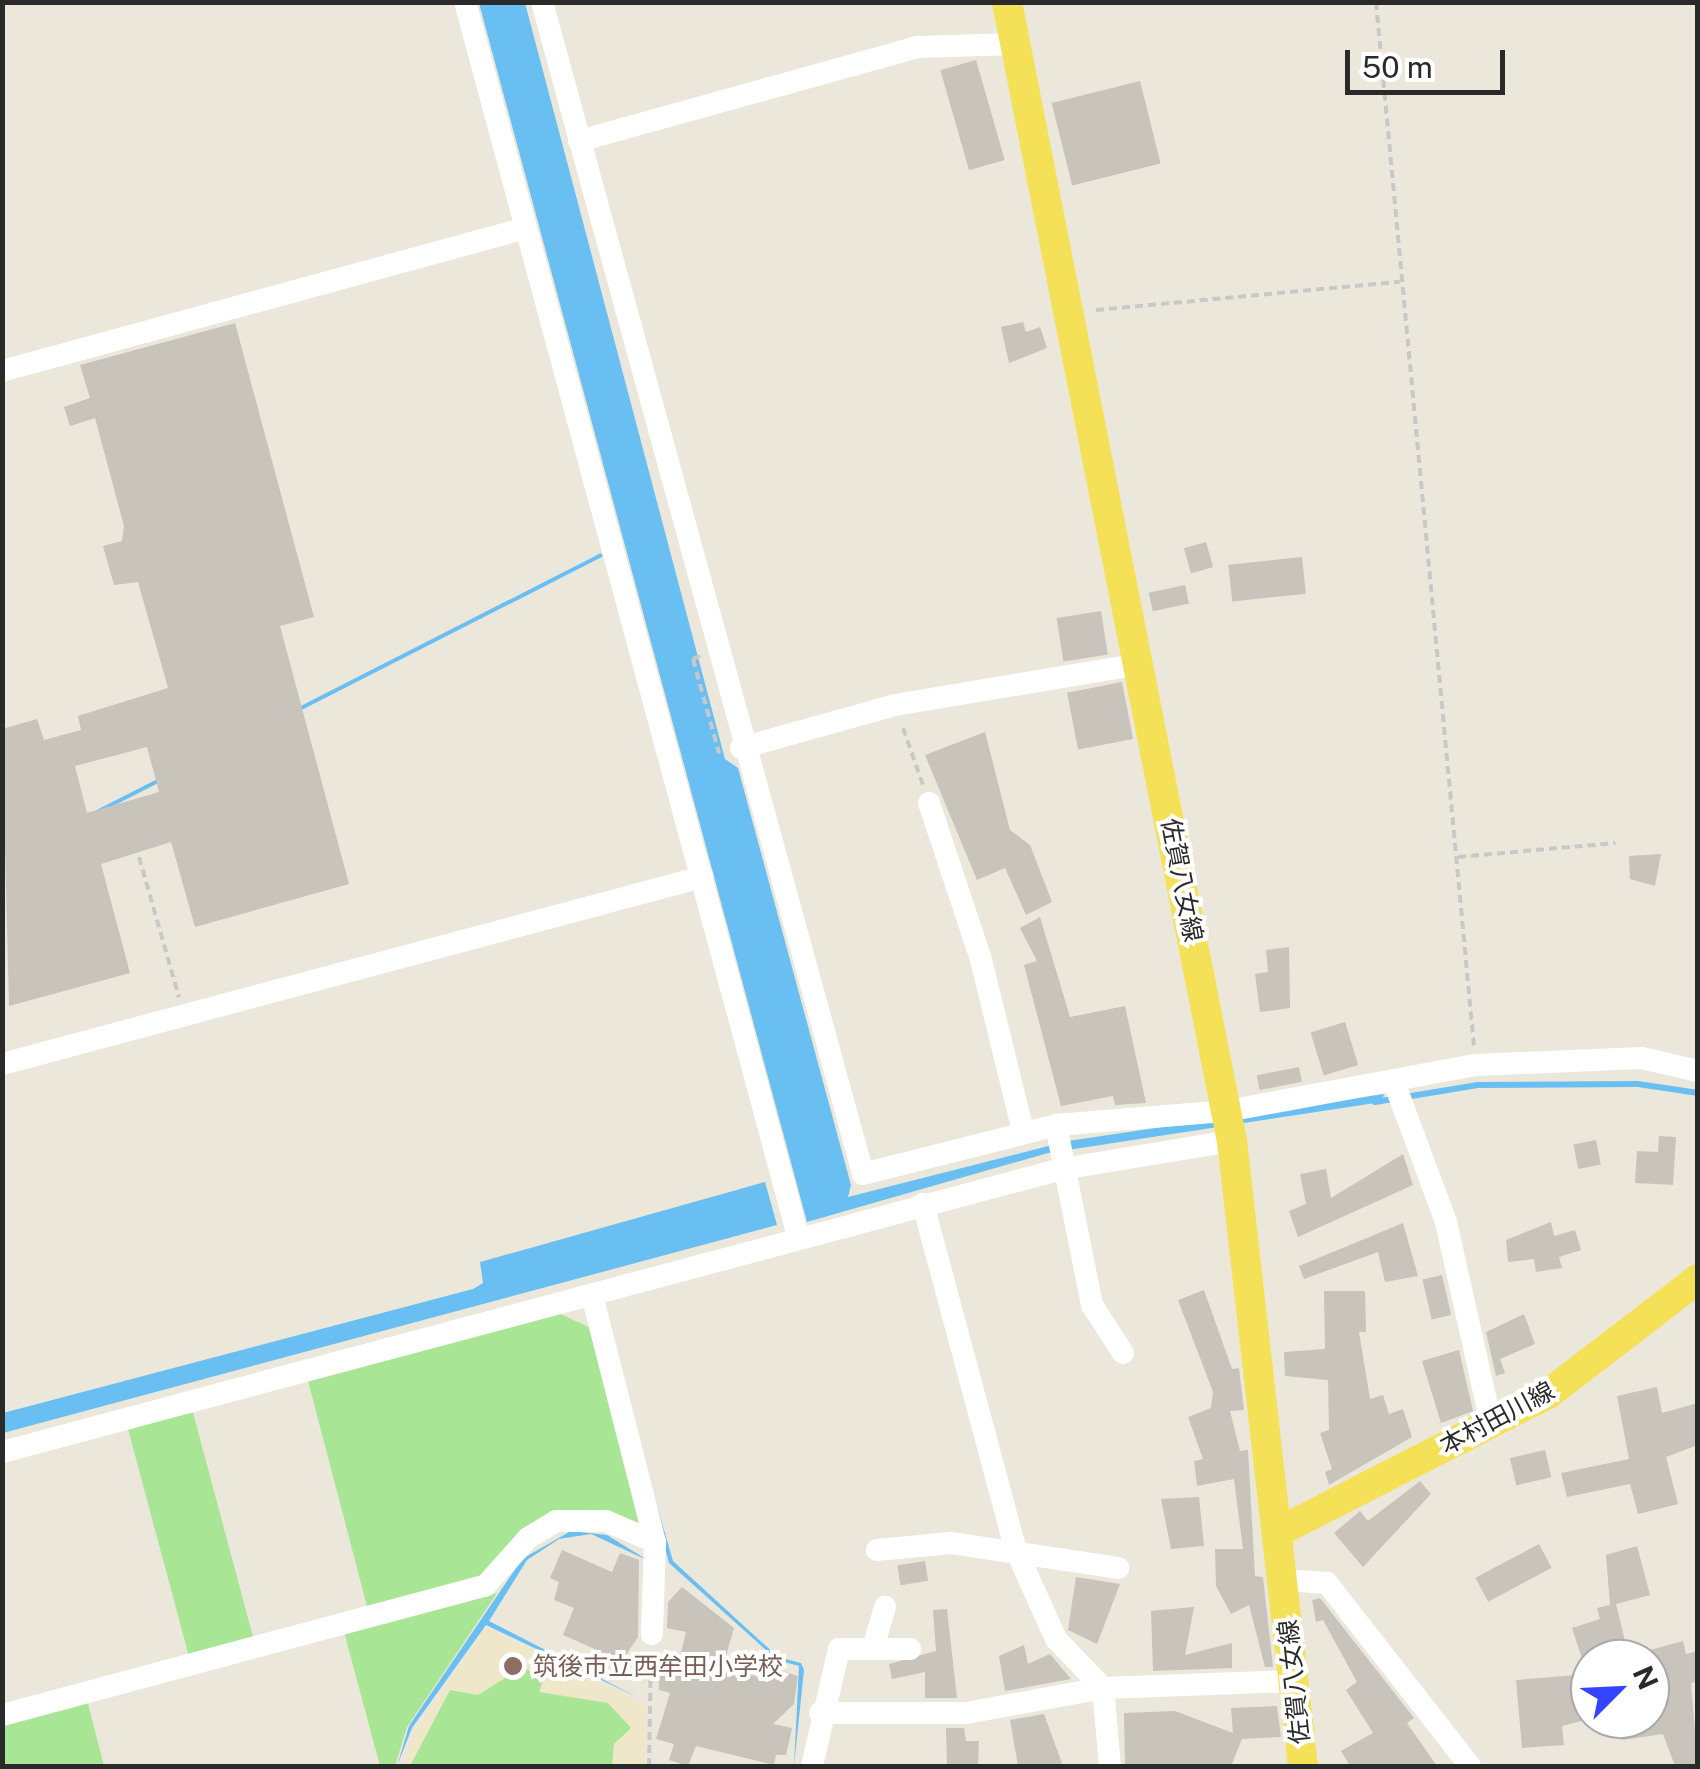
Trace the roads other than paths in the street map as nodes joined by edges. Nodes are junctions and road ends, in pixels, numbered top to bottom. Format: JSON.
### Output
{"nodes":[{"id":1,"x":465,"y":2,"type":"edge"},
{"id":2,"x":542,"y":2,"type":"edge"},
{"id":3,"x":1008,"y":2,"type":"edge"},
{"id":4,"x":1015,"y":44,"type":"junction"},
{"id":5,"x":578,"y":142,"type":"junction"},
{"id":6,"x":526,"y":228,"type":"junction"},
{"id":7,"x":2,"y":371,"type":"edge"},
{"id":8,"x":1140,"y":664,"type":"junction"},
{"id":9,"x":736,"y":749,"type":"junction"},
{"id":10,"x":929,"y":803,"type":"road end"},
{"id":11,"x":702,"y":876,"type":"junction"},
{"id":12,"x":2,"y":1064,"type":"edge"},
{"id":13,"x":1698,"y":1070,"type":"edge"},
{"id":14,"x":1394,"y":1082,"type":"junction"},
{"id":15,"x":1056,"y":1125,"type":"junction"},
{"id":16,"x":1229,"y":1126,"type":"junction"},
{"id":17,"x":1024,"y":1131,"type":"junction"},
{"id":18,"x":1062,"y":1169,"type":"junction"},
{"id":19,"x":923,"y":1204,"type":"junction"},
{"id":20,"x":798,"y":1236,"type":"junction"},
{"id":21,"x":1698,"y":1278,"type":"edge"},
{"id":22,"x":592,"y":1294,"type":"junction"},
{"id":23,"x":1123,"y":1352,"type":"dead end"},
{"id":24,"x":1491,"y":1424,"type":"junction"},
{"id":25,"x":2,"y":1452,"type":"edge"},
{"id":26,"x":1280,"y":1531,"type":"junction"},
{"id":27,"x":655,"y":1542,"type":"junction"},
{"id":28,"x":1015,"y":1548,"type":"junction"},
{"id":29,"x":877,"y":1550,"type":"dead end"},
{"id":30,"x":1118,"y":1568,"type":"dead end"},
{"id":31,"x":1283,"y":1580,"type":"junction"},
{"id":32,"x":885,"y":1607,"type":"dead end"},
{"id":33,"x":652,"y":1634,"type":"road end"},
{"id":34,"x":873,"y":1648,"type":"junction"},
{"id":35,"x":910,"y":1649,"type":"dead end"},
{"id":36,"x":1294,"y":1681,"type":"junction"},
{"id":37,"x":1103,"y":1688,"type":"junction"},
{"id":38,"x":820,"y":1714,"type":"junction"},
{"id":39,"x":2,"y":1715,"type":"edge"},
{"id":40,"x":812,"y":1766,"type":"edge"},
{"id":41,"x":1110,"y":1766,"type":"edge"},
{"id":42,"x":1302,"y":1766,"type":"edge"},
{"id":43,"x":1470,"y":1766,"type":"edge"}],
"edges":[{"from":1,"to":6,"type":"street"},
{"from":2,"to":5,"type":"street"},
{"from":3,"to":4,"type":"main road","name":"佐賀八女線"},
{"from":4,"to":5,"type":"street"},
{"from":4,"to":8,"type":"main road","name":"佐賀八女線"},
{"from":5,"to":9,"type":"street"},
{"from":6,"to":7,"type":"street"},
{"from":6,"to":11,"type":"street"},
{"from":8,"to":9,"type":"street"},
{"from":8,"to":16,"type":"main road","name":"佐賀八女線"},
{"from":9,"to":17,"type":"street"},
{"from":10,"to":17,"type":"street"},
{"from":11,"to":12,"type":"street"},
{"from":11,"to":20,"type":"street"},
{"from":13,"to":14,"type":"street"},
{"from":14,"to":16,"type":"street"},
{"from":14,"to":24,"type":"street"},
{"from":15,"to":16,"type":"street"},
{"from":15,"to":17,"type":"street"},
{"from":15,"to":18,"type":"street"},
{"from":16,"to":18,"type":"street"},
{"from":16,"to":26,"type":"main road","name":"佐賀八女線"},
{"from":18,"to":19,"type":"street"},
{"from":18,"to":23,"type":"street"},
{"from":19,"to":20,"type":"street"},
{"from":19,"to":28,"type":"street"},
{"from":20,"to":22,"type":"street"},
{"from":21,"to":24,"type":"main road","name":"本村田川線"},
{"from":22,"to":25,"type":"street"},
{"from":22,"to":27,"type":"street"},
{"from":24,"to":26,"type":"main road","name":"本村田川線"},
{"from":26,"to":31,"type":"main road","name":"佐賀八女線"},
{"from":27,"to":33,"type":"street"},
{"from":27,"to":39,"type":"street"},
{"from":28,"to":29,"type":"street"},
{"from":28,"to":30,"type":"street"},
{"from":28,"to":37,"type":"street"},
{"from":31,"to":36,"type":"main road","name":"佐賀八女線"},
{"from":31,"to":43,"type":"street"},
{"from":32,"to":34,"type":"street"},
{"from":34,"to":35,"type":"street"},
{"from":34,"to":38,"type":"street"},
{"from":36,"to":37,"type":"street"},
{"from":36,"to":42,"type":"main road","name":"佐賀八女線"},
{"from":37,"to":38,"type":"street"},
{"from":37,"to":41,"type":"street"},
{"from":38,"to":40,"type":"street"}]}
